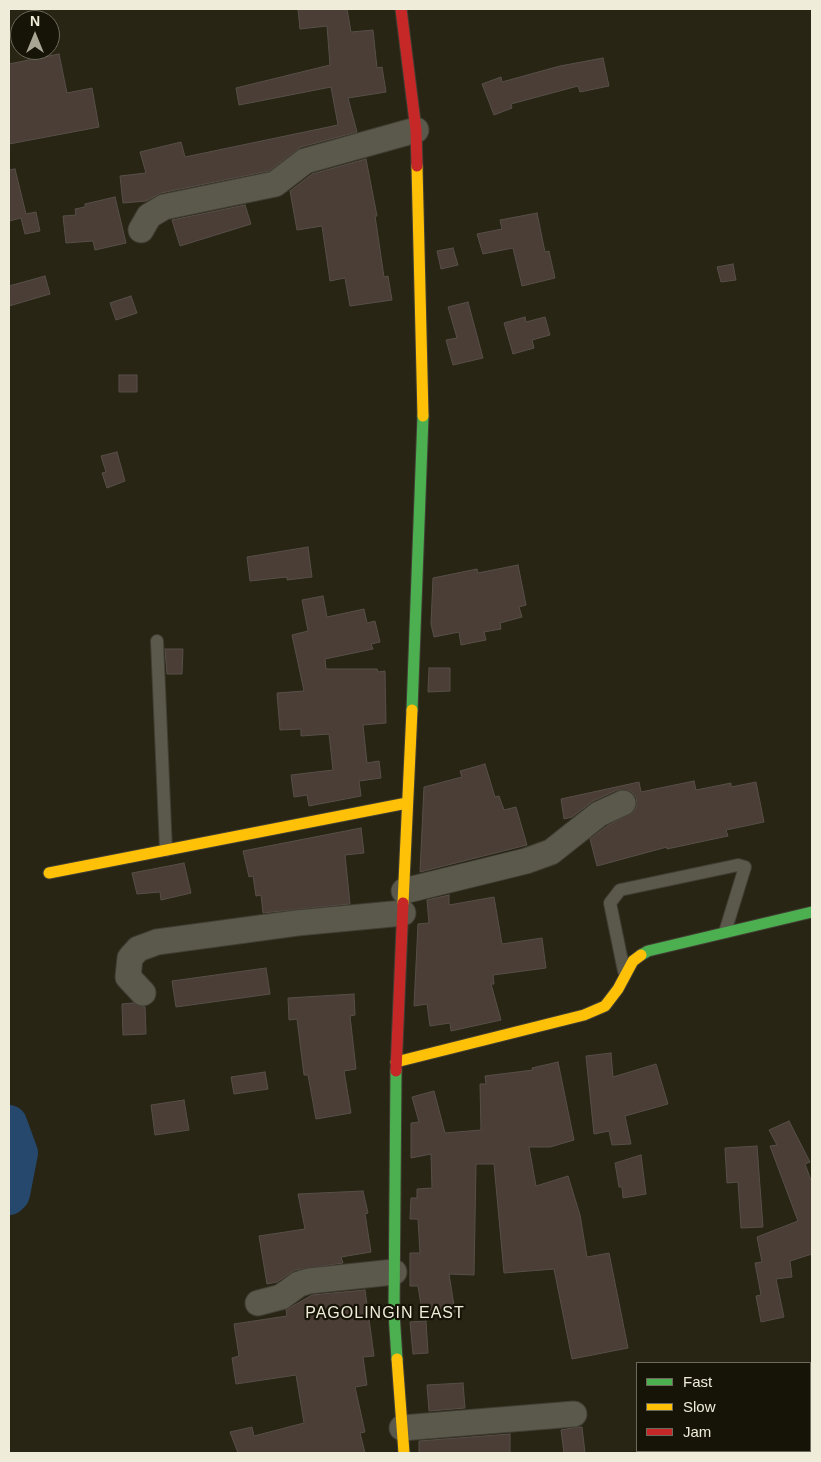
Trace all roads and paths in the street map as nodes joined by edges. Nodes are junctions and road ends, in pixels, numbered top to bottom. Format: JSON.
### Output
{"nodes":[{"id":1,"x":404,"y":10,"type":"edge"},
{"id":2,"x":416,"y":130,"type":"junction"},
{"id":3,"x":141,"y":230,"type":"dead end"},
{"id":4,"x":157,"y":641,"type":"dead end"},
{"id":5,"x":623,"y":803,"type":"dead end"},
{"id":6,"x":407,"y":804,"type":"junction"},
{"id":7,"x":166,"y":850,"type":"junction"},
{"id":8,"x":49,"y":873,"type":"dead end"},
{"id":9,"x":403,"y":902,"type":"junction"},
{"id":10,"x":812,"y":912,"type":"edge"},
{"id":11,"x":725,"y":932,"type":"junction"},
{"id":12,"x":625,"y":976,"type":"junction"},
{"id":13,"x":143,"y":994,"type":"dead end"},
{"id":14,"x":396,"y":1062,"type":"junction"},
{"id":15,"x":394,"y":1272,"type":"junction"},
{"id":16,"x":258,"y":1302,"type":"dead end"},
{"id":17,"x":574,"y":1414,"type":"dead end"},
{"id":18,"x":402,"y":1428,"type":"junction"},
{"id":19,"x":404,"y":1453,"type":"edge"}],
"edges":[{"from":1,"to":2,"type":"street"},
{"from":2,"to":3,"type":"street"},
{"from":2,"to":6,"type":"street"},
{"from":4,"to":7,"type":"lane"},
{"from":5,"to":9,"type":"street"},
{"from":6,"to":7,"type":"street"},
{"from":6,"to":9,"type":"street"},
{"from":7,"to":8,"type":"street"},
{"from":9,"to":13,"type":"street"},
{"from":9,"to":14,"type":"street"},
{"from":10,"to":11,"type":"street"},
{"from":11,"to":12,"type":"street"},
{"from":11,"to":12,"type":"lane"},
{"from":12,"to":14,"type":"street"},
{"from":14,"to":15,"type":"street"},
{"from":15,"to":16,"type":"street"},
{"from":15,"to":18,"type":"street"},
{"from":17,"to":18,"type":"street"},
{"from":18,"to":19,"type":"street"}]}
